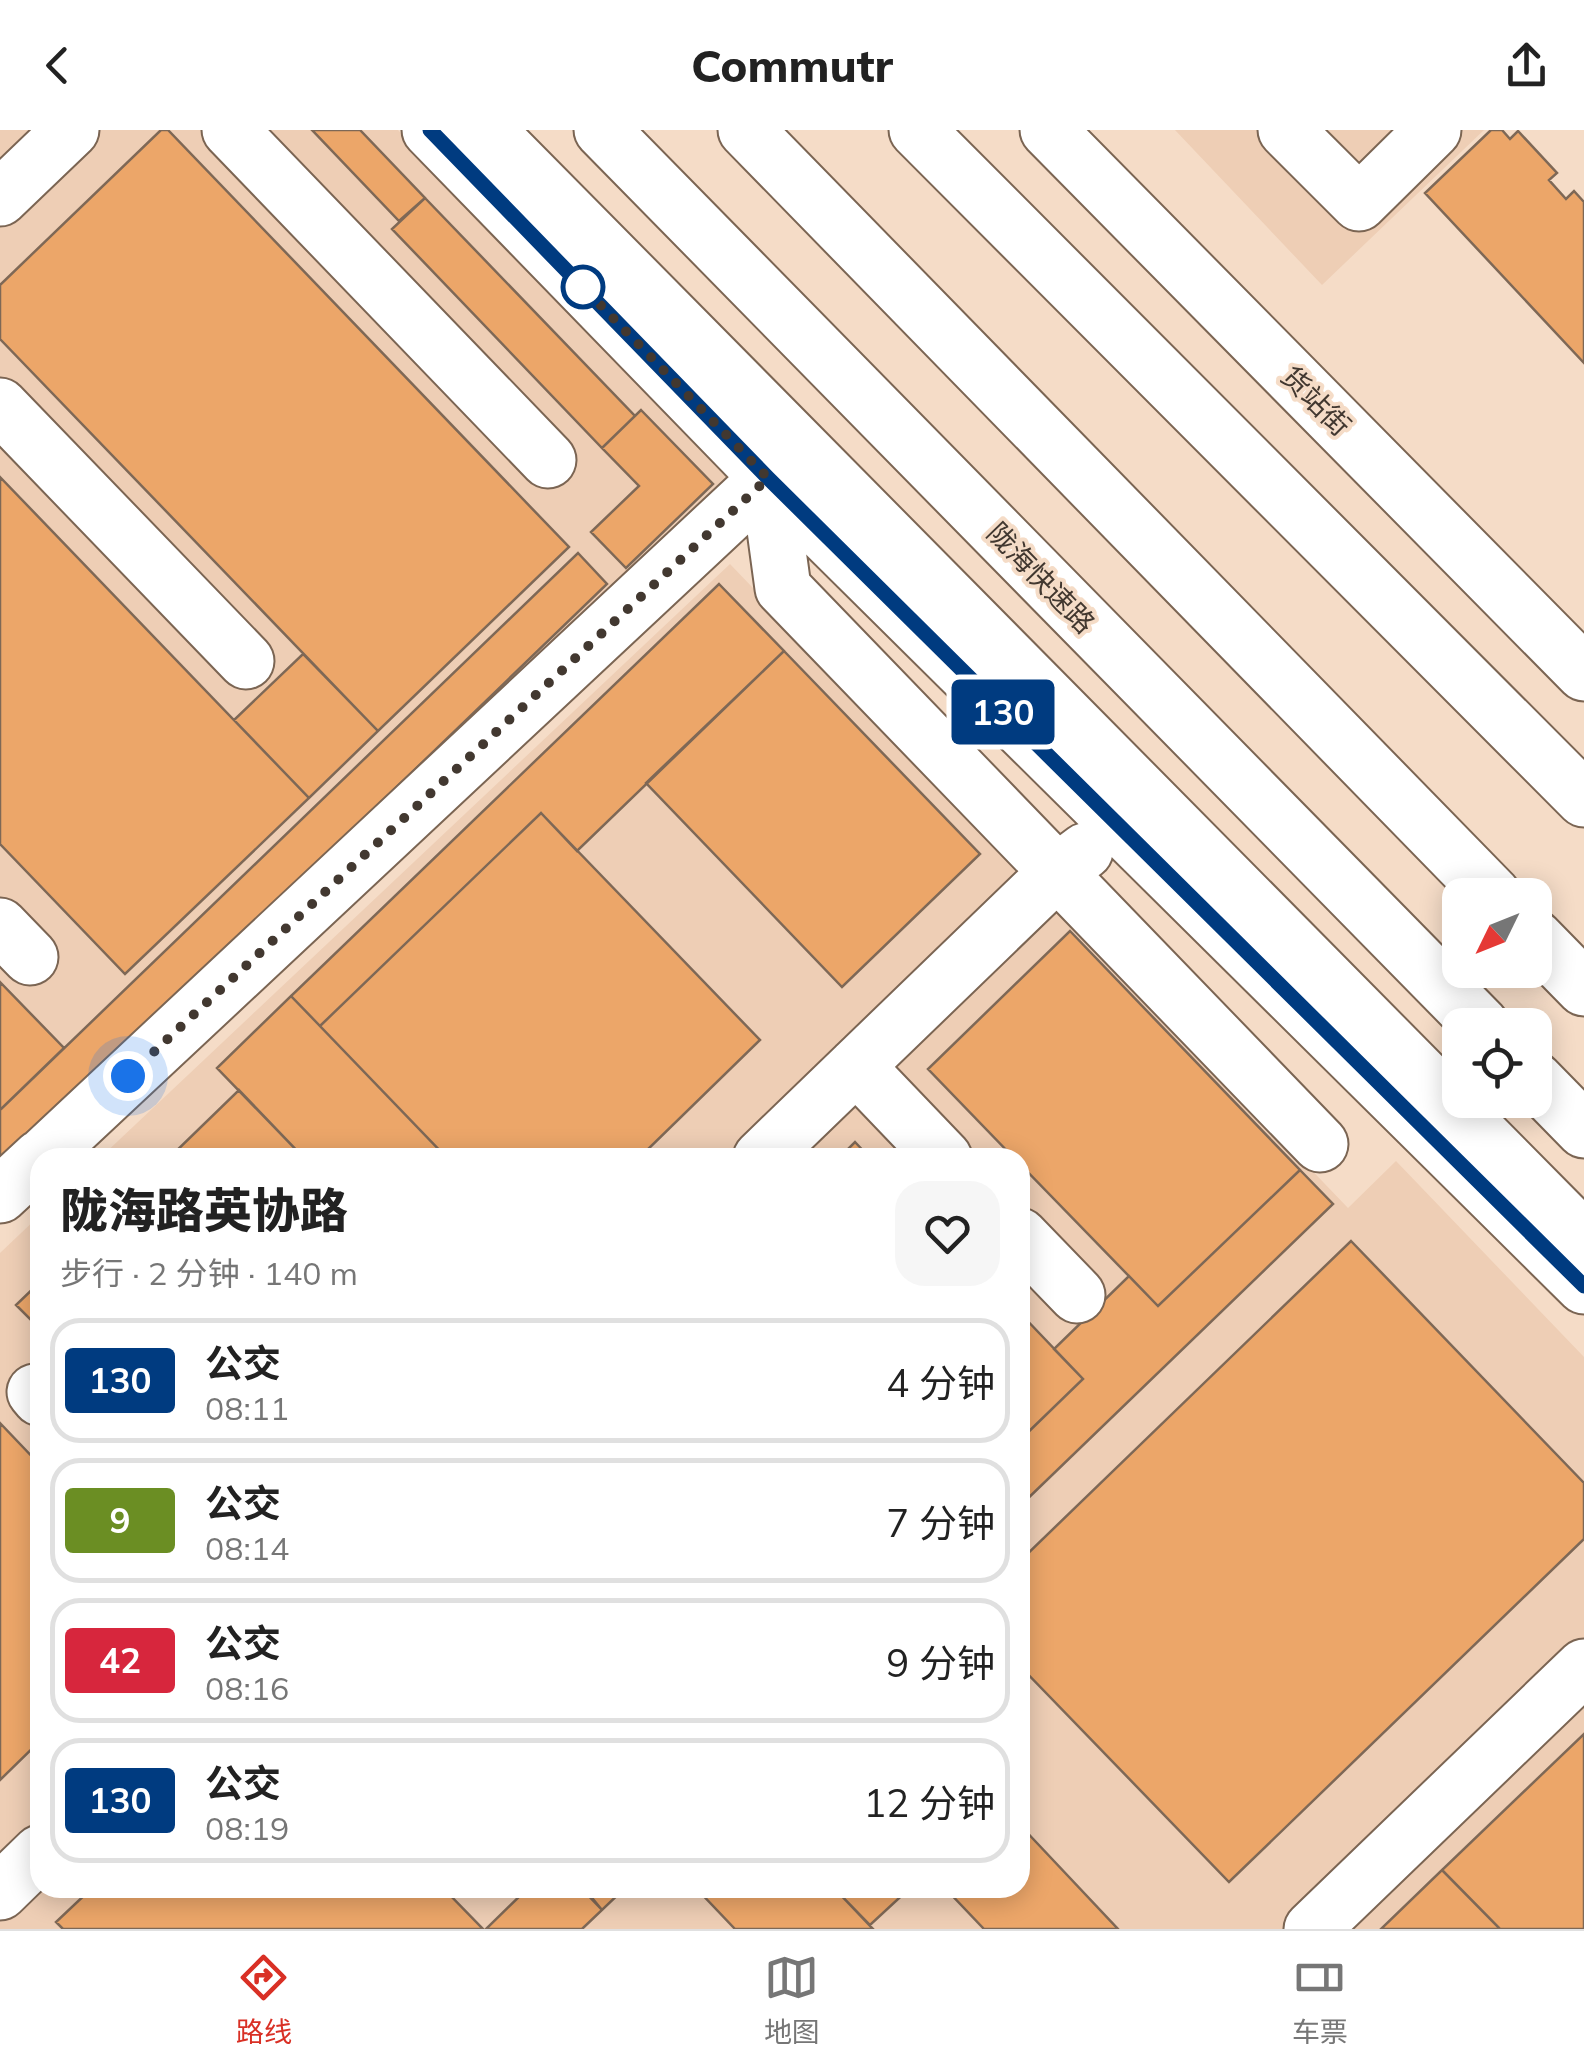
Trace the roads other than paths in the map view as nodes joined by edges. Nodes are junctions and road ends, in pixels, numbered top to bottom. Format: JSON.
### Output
{"nodes":[{"id":1,"x":71,"y":130,"type":"edge"},
{"id":2,"x":230,"y":130,"type":"edge"},
{"id":3,"x":430,"y":130,"type":"edge"},
{"id":4,"x":488,"y":130,"type":"edge"},
{"id":5,"x":602,"y":130,"type":"edge"},
{"id":6,"x":746,"y":130,"type":"edge"},
{"id":7,"x":917,"y":130,"type":"edge"},
{"id":8,"x":1048,"y":130,"type":"edge"},
{"id":9,"x":1286,"y":130,"type":"edge"},
{"id":10,"x":1433,"y":130,"type":"edge"},
{"id":11,"x":0,"y":198,"type":"edge"},
{"id":12,"x":0,"y":406,"type":"edge"},
{"id":13,"x":548,"y":460,"type":"dead end"},
{"id":14,"x":768,"y":478,"type":"junction"},
{"id":15,"x":246,"y":661,"type":"dead end"},
{"id":16,"x":1584,"y":673,"type":"edge"},
{"id":17,"x":1584,"y":799,"type":"edge"},
{"id":18,"x":1118,"y":826,"type":"junction"},
{"id":19,"x":1057,"y":872,"type":"junction"},
{"id":20,"x":1476,"y":878,"type":"edge"},
{"id":21,"x":1552,"y":955,"type":"edge"},
{"id":22,"x":1584,"y":988,"type":"edge"},
{"id":23,"x":1464,"y":1008,"type":"edge"},
{"id":24,"x":856,"y":1066,"type":"junction"},
{"id":25,"x":1552,"y":1097,"type":"edge"},
{"id":26,"x":1584,"y":1130,"type":"edge"},
{"id":27,"x":1320,"y":1144,"type":"dead end"},
{"id":28,"x":51,"y":1148,"type":"edge"},
{"id":29,"x":770,"y":1148,"type":"edge"},
{"id":30,"x":934,"y":1148,"type":"edge"},
{"id":31,"x":30,"y":1168,"type":"edge"},
{"id":32,"x":0,"y":1196,"type":"edge"},
{"id":33,"x":1584,"y":1239,"type":"edge"},
{"id":34,"x":1030,"y":1246,"type":"edge"},
{"id":35,"x":1584,"y":1286,"type":"edge"},
{"id":36,"x":1077,"y":1295,"type":"dead end"},
{"id":37,"x":1584,"y":1667,"type":"edge"},
{"id":38,"x":30,"y":1864,"type":"edge"},
{"id":39,"x":0,"y":1892,"type":"edge"},
{"id":40,"x":1312,"y":1929,"type":"edge"}],
"edges":[{"from":1,"to":11,"type":"main road"},
{"from":2,"to":13,"type":"main road"},
{"from":3,"to":14,"type":"main road"},
{"from":4,"to":33,"type":"main road"},
{"from":5,"to":23,"type":"main road","name":"陇海快速路"},
{"from":6,"to":20,"type":"main road"},
{"from":7,"to":17,"type":"main road"},
{"from":8,"to":16,"type":"main road","name":"货站街"},
{"from":9,"to":10,"type":"main road"},
{"from":12,"to":15,"type":"main road"},
{"from":14,"to":18,"type":"main road"},
{"from":14,"to":19,"type":"main road"},
{"from":14,"to":28,"type":"main road"},
{"from":18,"to":19,"type":"main road"},
{"from":18,"to":35,"type":"main road"},
{"from":19,"to":24,"type":"main road"},
{"from":19,"to":27,"type":"main road"},
{"from":21,"to":22,"type":"main road"},
{"from":24,"to":29,"type":"main road"},
{"from":24,"to":30,"type":"main road"},
{"from":25,"to":26,"type":"main road"},
{"from":31,"to":32,"type":"main road"},
{"from":34,"to":36,"type":"main road"},
{"from":37,"to":40,"type":"main road"},
{"from":38,"to":39,"type":"main road"}]}
